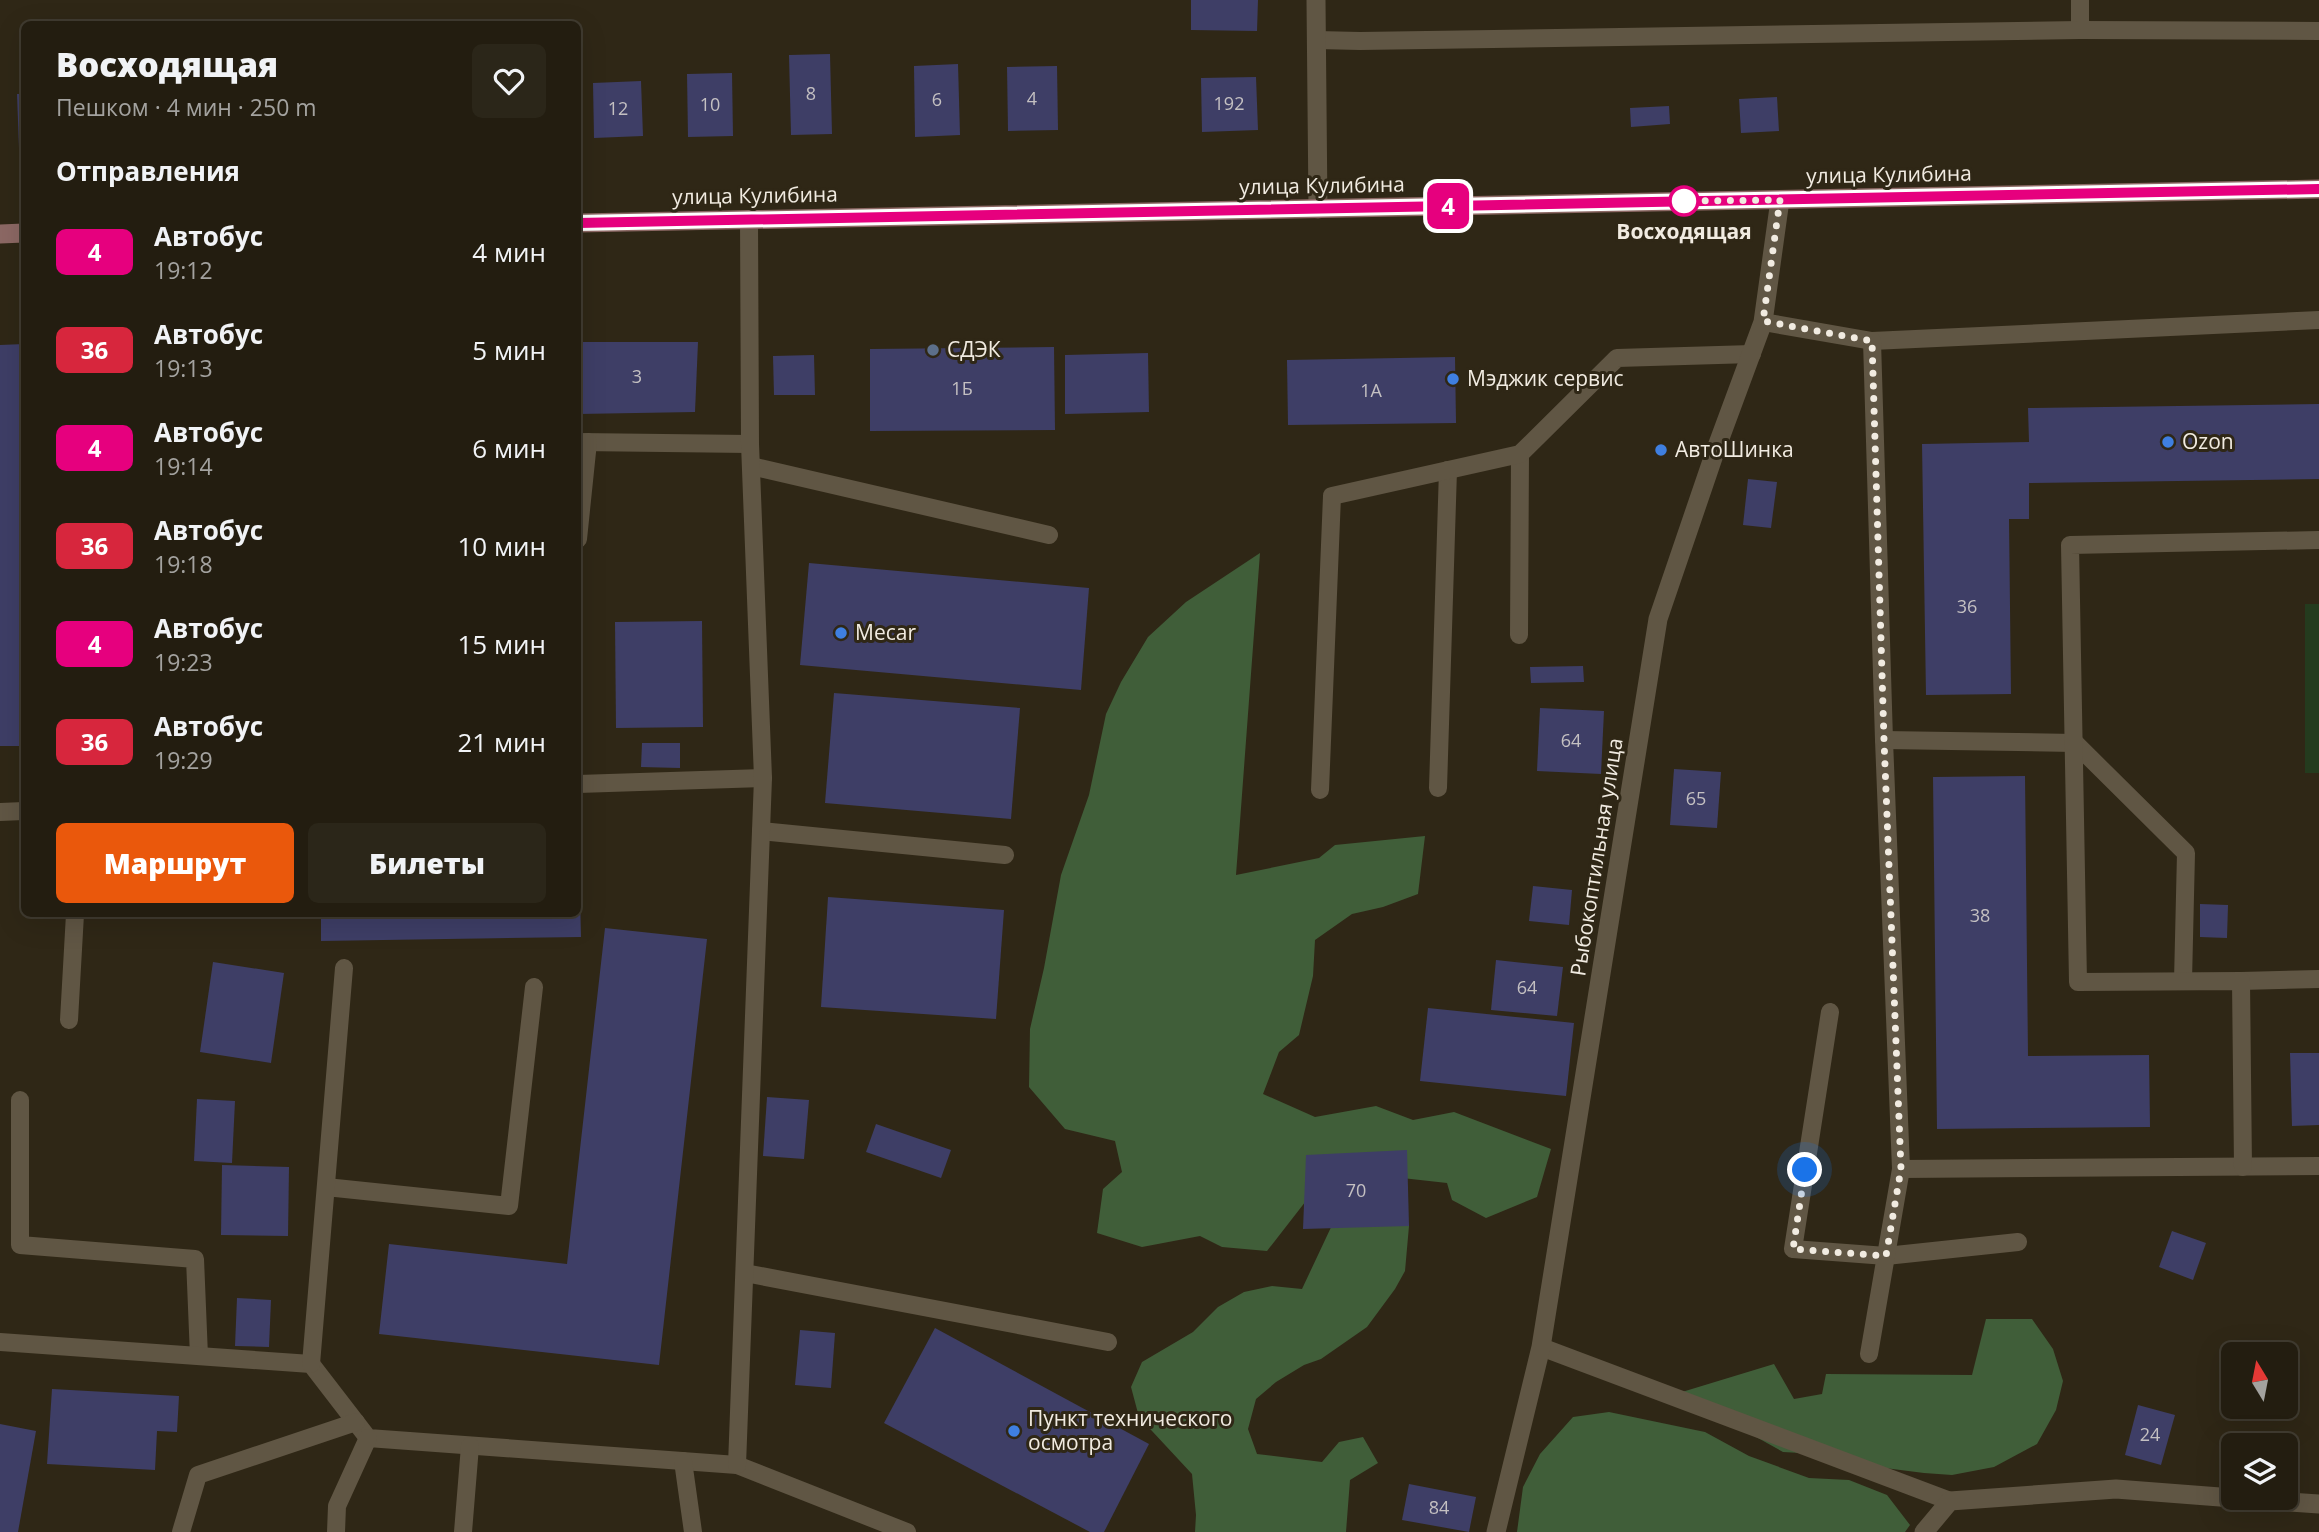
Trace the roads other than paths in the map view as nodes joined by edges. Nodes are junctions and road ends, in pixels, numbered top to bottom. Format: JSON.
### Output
{"nodes":[{"id":1,"x":1316,"y":0,"type":"edge"},
{"id":2,"x":2080,"y":0,"type":"edge"},
{"id":3,"x":2080,"y":30,"type":"junction"},
{"id":4,"x":2319,"y":31,"type":"edge"},
{"id":5,"x":1317,"y":40,"type":"junction"},
{"id":6,"x":2319,"y":189,"type":"edge"},
{"id":7,"x":1780,"y":200,"type":"junction"},
{"id":8,"x":1318,"y":209,"type":"junction"},
{"id":9,"x":749,"y":219,"type":"junction"},
{"id":10,"x":581,"y":223,"type":"edge"},
{"id":11,"x":21,"y":233,"type":"edge"},
{"id":12,"x":0,"y":234,"type":"edge"},
{"id":13,"x":2319,"y":320,"type":"edge"},
{"id":14,"x":1763,"y":321,"type":"junction"},
{"id":15,"x":1872,"y":341,"type":"junction"},
{"id":16,"x":1752,"y":354,"type":"junction"},
{"id":17,"x":583,"y":442,"type":"edge"},
{"id":18,"x":750,"y":444,"type":"junction"},
{"id":19,"x":1520,"y":454,"type":"junction"},
{"id":20,"x":751,"y":466,"type":"junction"},
{"id":21,"x":1448,"y":470,"type":"junction"},
{"id":22,"x":581,"y":481,"type":"edge"},
{"id":23,"x":1049,"y":535,"type":"dead end"},
{"id":24,"x":2319,"y":540,"type":"edge"},
{"id":25,"x":1519,"y":635,"type":"dead end"},
{"id":26,"x":1884,"y":740,"type":"junction"},
{"id":27,"x":2075,"y":743,"type":"junction"},
{"id":28,"x":763,"y":778,"type":"junction"},
{"id":29,"x":581,"y":784,"type":"edge"},
{"id":30,"x":1438,"y":788,"type":"dead end"},
{"id":31,"x":1320,"y":790,"type":"dead end"},
{"id":32,"x":21,"y":811,"type":"edge"},
{"id":33,"x":0,"y":812,"type":"edge"},
{"id":34,"x":761,"y":831,"type":"junction"},
{"id":35,"x":1005,"y":855,"type":"dead end"},
{"id":36,"x":75,"y":917,"type":"edge"},
{"id":37,"x":344,"y":968,"type":"dead end"},
{"id":38,"x":2319,"y":979,"type":"edge"},
{"id":39,"x":2183,"y":981,"type":"junction"},
{"id":40,"x":2241,"y":981,"type":"junction"},
{"id":41,"x":534,"y":987,"type":"dead end"},
{"id":42,"x":1830,"y":1012,"type":"dead end"},
{"id":43,"x":69,"y":1020,"type":"dead end"},
{"id":44,"x":20,"y":1100,"type":"dead end"},
{"id":45,"x":2319,"y":1166,"type":"edge"},
{"id":46,"x":2243,"y":1167,"type":"junction"},
{"id":47,"x":1901,"y":1169,"type":"junction"},
{"id":48,"x":326,"y":1187,"type":"junction"},
{"id":49,"x":2018,"y":1242,"type":"dead end"},
{"id":50,"x":1886,"y":1256,"type":"junction"},
{"id":51,"x":745,"y":1273,"type":"junction"},
{"id":52,"x":0,"y":1342,"type":"edge"},
{"id":53,"x":1108,"y":1342,"type":"dead end"},
{"id":54,"x":1541,"y":1347,"type":"junction"},
{"id":55,"x":1869,"y":1354,"type":"dead end"},
{"id":56,"x":199,"y":1356,"type":"junction"},
{"id":57,"x":311,"y":1364,"type":"junction"},
{"id":58,"x":356,"y":1422,"type":"junction"},
{"id":59,"x":368,"y":1438,"type":"junction"},
{"id":60,"x":470,"y":1446,"type":"junction"},
{"id":61,"x":683,"y":1461,"type":"junction"},
{"id":62,"x":737,"y":1465,"type":"junction"},
{"id":63,"x":2221,"y":1497,"type":"edge"},
{"id":64,"x":1950,"y":1501,"type":"junction"},
{"id":65,"x":2298,"y":1503,"type":"edge"},
{"id":66,"x":2319,"y":1504,"type":"edge"},
{"id":67,"x":864,"y":1523,"type":"edge"},
{"id":68,"x":181,"y":1532,"type":"edge"},
{"id":69,"x":336,"y":1532,"type":"edge"},
{"id":70,"x":463,"y":1532,"type":"edge"},
{"id":71,"x":693,"y":1532,"type":"edge"},
{"id":72,"x":907,"y":1532,"type":"edge"},
{"id":73,"x":1496,"y":1532,"type":"edge"},
{"id":74,"x":1924,"y":1532,"type":"edge"}],
"edges":[{"from":1,"to":5,"type":"street"},
{"from":2,"to":3,"type":"lane"},
{"from":3,"to":4,"type":"lane"},
{"from":3,"to":5,"type":"lane"},
{"from":5,"to":8,"type":"street"},
{"from":6,"to":7,"type":"main road","name":"улица Кулибина"},
{"from":7,"to":8,"type":"main road","name":"улица Кулибина"},
{"from":7,"to":14,"type":"street","name":"Рыбокоптильная улица"},
{"from":8,"to":9,"type":"main road","name":"улица Кулибина"},
{"from":9,"to":10,"type":"main road","name":"улица Кулибина"},
{"from":9,"to":18,"type":"lane"},
{"from":11,"to":12,"type":"main road"},
{"from":13,"to":15,"type":"lane"},
{"from":14,"to":15,"type":"lane"},
{"from":14,"to":16,"type":"street","name":"Рыбокоптильная улица"},
{"from":15,"to":26,"type":"lane"},
{"from":16,"to":19,"type":"lane"},
{"from":16,"to":54,"type":"street","name":"Рыбокоптильная улица"},
{"from":17,"to":18,"type":"lane"},
{"from":17,"to":22,"type":"lane"},
{"from":18,"to":20,"type":"lane"},
{"from":19,"to":21,"type":"lane"},
{"from":19,"to":25,"type":"lane"},
{"from":20,"to":23,"type":"lane"},
{"from":20,"to":28,"type":"lane"},
{"from":21,"to":30,"type":"lane"},
{"from":21,"to":31,"type":"lane"},
{"from":24,"to":27,"type":"lane"},
{"from":26,"to":27,"type":"lane"},
{"from":26,"to":47,"type":"lane"},
{"from":27,"to":39,"type":"lane"},
{"from":27,"to":39,"type":"lane"},
{"from":28,"to":29,"type":"lane"},
{"from":28,"to":34,"type":"lane"},
{"from":32,"to":33,"type":"lane"},
{"from":34,"to":35,"type":"lane"},
{"from":34,"to":51,"type":"lane"},
{"from":36,"to":43,"type":"lane"},
{"from":37,"to":48,"type":"lane"},
{"from":38,"to":40,"type":"lane"},
{"from":39,"to":40,"type":"lane"},
{"from":40,"to":46,"type":"lane"},
{"from":41,"to":48,"type":"lane"},
{"from":42,"to":50,"type":"lane"},
{"from":44,"to":56,"type":"lane"},
{"from":45,"to":46,"type":"lane"},
{"from":46,"to":47,"type":"lane"},
{"from":47,"to":50,"type":"lane"},
{"from":48,"to":57,"type":"lane"},
{"from":49,"to":50,"type":"lane"},
{"from":50,"to":55,"type":"lane"},
{"from":51,"to":53,"type":"lane"},
{"from":51,"to":62,"type":"lane"},
{"from":52,"to":56,"type":"lane"},
{"from":54,"to":64,"type":"lane"},
{"from":54,"to":73,"type":"street","name":"Рыбокоптильная улица"},
{"from":56,"to":57,"type":"lane"},
{"from":57,"to":58,"type":"lane"},
{"from":58,"to":59,"type":"lane"},
{"from":58,"to":68,"type":"lane"},
{"from":59,"to":60,"type":"lane"},
{"from":59,"to":69,"type":"lane"},
{"from":60,"to":61,"type":"lane"},
{"from":60,"to":70,"type":"lane"},
{"from":61,"to":62,"type":"lane"},
{"from":61,"to":71,"type":"lane"},
{"from":62,"to":67,"type":"lane"},
{"from":63,"to":64,"type":"street"},
{"from":64,"to":74,"type":"street"},
{"from":65,"to":66,"type":"street"},
{"from":67,"to":72,"type":"lane"}]}
